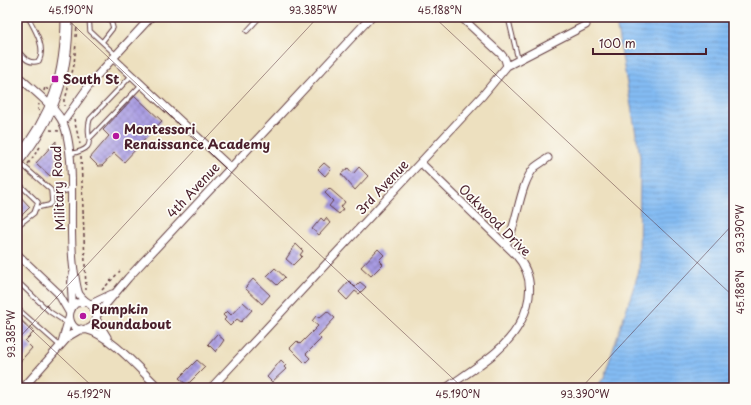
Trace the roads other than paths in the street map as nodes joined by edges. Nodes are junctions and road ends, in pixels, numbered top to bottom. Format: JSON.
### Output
{"nodes":[{"id":1,"x":28,"y":17,"type":"edge"},
{"id":2,"x":67,"y":17,"type":"edge"},
{"id":3,"x":89,"y":17,"type":"edge"},
{"id":4,"x":106,"y":17,"type":"edge"},
{"id":5,"x":151,"y":17,"type":"edge"},
{"id":6,"x":260,"y":17,"type":"edge"},
{"id":7,"x":371,"y":17,"type":"edge"},
{"id":8,"x":461,"y":17,"type":"edge"},
{"id":9,"x":508,"y":17,"type":"edge"},
{"id":10,"x":586,"y":25,"type":"dead end"},
{"id":11,"x":247,"y":31,"type":"dead end"},
{"id":12,"x":102,"y":42,"type":"junction"},
{"id":13,"x":17,"y":50,"type":"edge"},
{"id":14,"x":114,"y":56,"type":"junction"},
{"id":15,"x":518,"y":59,"type":"junction"},
{"id":16,"x":507,"y":66,"type":"junction"},
{"id":17,"x":17,"y":75,"type":"edge"},
{"id":18,"x":132,"y":75,"type":"junction"},
{"id":19,"x":142,"y":84,"type":"junction"},
{"id":20,"x":51,"y":107,"type":"junction"},
{"id":21,"x":63,"y":122,"type":"junction"},
{"id":22,"x":90,"y":138,"type":"junction"},
{"id":23,"x":70,"y":154,"type":"junction"},
{"id":24,"x":548,"y":158,"type":"dead end"},
{"id":25,"x":17,"y":161,"type":"edge"},
{"id":26,"x":421,"y":163,"type":"junction"},
{"id":27,"x":230,"y":167,"type":"junction"},
{"id":28,"x":17,"y":182,"type":"edge"},
{"id":29,"x":72,"y":188,"type":"junction"},
{"id":30,"x":52,"y":195,"type":"junction"},
{"id":31,"x":36,"y":208,"type":"junction"},
{"id":32,"x":17,"y":226,"type":"edge"},
{"id":33,"x":506,"y":245,"type":"junction"},
{"id":34,"x":17,"y":255,"type":"edge"},
{"id":35,"x":74,"y":271,"type":"junction"},
{"id":36,"x":17,"y":281,"type":"edge"},
{"id":37,"x":115,"y":292,"type":"junction"},
{"id":38,"x":88,"y":301,"type":"junction"},
{"id":39,"x":17,"y":308,"type":"edge"},
{"id":40,"x":69,"y":315,"type":"junction"},
{"id":41,"x":96,"y":318,"type":"junction"},
{"id":42,"x":83,"y":329,"type":"junction"},
{"id":43,"x":112,"y":344,"type":"junction"},
{"id":44,"x":60,"y":346,"type":"junction"},
{"id":45,"x":23,"y":388,"type":"edge"},
{"id":46,"x":159,"y":388,"type":"edge"},
{"id":47,"x":211,"y":388,"type":"edge"},
{"id":48,"x":446,"y":388,"type":"edge"}],
"edges":[{"from":1,"to":13,"type":"lane"},
{"from":2,"to":20,"type":"main road"},
{"from":3,"to":12,"type":"lane"},
{"from":4,"to":12,"type":"lane"},
{"from":5,"to":14,"type":"street"},
{"from":6,"to":11,"type":"lane"},
{"from":7,"to":27,"type":"street","name":"4th Avenue"},
{"from":8,"to":16,"type":"street"},
{"from":9,"to":15,"type":"lane"},
{"from":10,"to":15,"type":"street","name":"3rd Avenue"},
{"from":12,"to":14,"type":"lane"},
{"from":14,"to":18,"type":"street"},
{"from":14,"to":21,"type":"street"},
{"from":15,"to":16,"type":"street","name":"3rd Avenue"},
{"from":16,"to":26,"type":"street","name":"3rd Avenue"},
{"from":17,"to":20,"type":"street","name":"Military Road"},
{"from":18,"to":19,"type":"street"},
{"from":18,"to":22,"type":"lane"},
{"from":19,"to":22,"type":"lane"},
{"from":19,"to":27,"type":"street"},
{"from":20,"to":21,"type":"street","name":"Military Road"},
{"from":20,"to":25,"type":"main road"},
{"from":21,"to":23,"type":"street","name":"Military Road"},
{"from":22,"to":23,"type":"lane"},
{"from":23,"to":29,"type":"street","name":"Military Road"},
{"from":24,"to":33,"type":"street"},
{"from":25,"to":30,"type":"lane"},
{"from":26,"to":33,"type":"street","name":"Oakwood Drive"},
{"from":26,"to":47,"type":"street","name":"3rd Avenue"},
{"from":27,"to":37,"type":"street","name":"4th Avenue"},
{"from":28,"to":31,"type":"lane"},
{"from":29,"to":30,"type":"lane"},
{"from":29,"to":35,"type":"street","name":"Military Road"},
{"from":30,"to":31,"type":"lane"},
{"from":31,"to":32,"type":"lane"},
{"from":33,"to":48,"type":"street","name":"Oakwood Drive"},
{"from":34,"to":40,"type":"street"},
{"from":35,"to":38,"type":"street","name":"Military Road"},
{"from":35,"to":40,"type":"street","name":"Military Road"},
{"from":36,"to":40,"type":"lane"},
{"from":37,"to":38,"type":"street","name":"4th Avenue"},
{"from":37,"to":41,"type":"street","name":"4th Avenue"},
{"from":38,"to":40,"type":"street"},
{"from":38,"to":41,"type":"street"},
{"from":39,"to":44,"type":"lane"},
{"from":40,"to":42,"type":"street"},
{"from":40,"to":44,"type":"street"},
{"from":41,"to":42,"type":"street"},
{"from":41,"to":43,"type":"street"},
{"from":42,"to":43,"type":"street"},
{"from":42,"to":44,"type":"street"},
{"from":43,"to":46,"type":"street"},
{"from":44,"to":45,"type":"street"}]}
